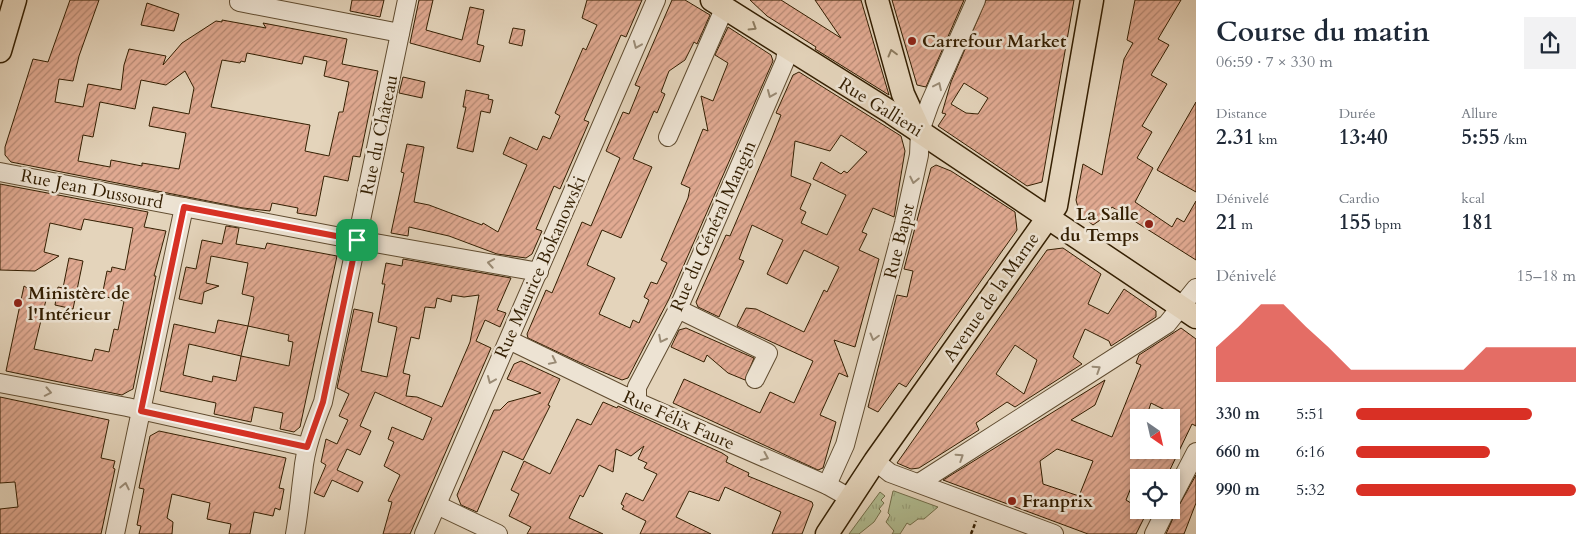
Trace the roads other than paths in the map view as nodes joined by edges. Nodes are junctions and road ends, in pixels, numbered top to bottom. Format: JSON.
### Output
{"nodes":[{"id":1,"x":407,"y":0,"type":"edge"},
{"id":2,"x":656,"y":0,"type":"edge"},
{"id":3,"x":877,"y":0,"type":"edge"},
{"id":4,"x":976,"y":0,"type":"edge"},
{"id":5,"x":1092,"y":0,"type":"edge"},
{"id":6,"x":238,"y":2,"type":"dead end"},
{"id":7,"x":15,"y":4,"type":"edge"},
{"id":8,"x":718,"y":4,"type":"edge"},
{"id":9,"x":400,"y":34,"type":"junction"},
{"id":10,"x":787,"y":49,"type":"junction"},
{"id":11,"x":0,"y":51,"type":"edge"},
{"id":12,"x":920,"y":131,"type":"junction"},
{"id":13,"x":668,"y":137,"type":"dead end"},
{"id":14,"x":0,"y":172,"type":"edge"},
{"id":15,"x":184,"y":207,"type":"junction"},
{"id":16,"x":1049,"y":217,"type":"junction"},
{"id":17,"x":357,"y":240,"type":"junction"},
{"id":18,"x":539,"y":272,"type":"junction"},
{"id":19,"x":1196,"y":288,"type":"edge"},
{"id":20,"x":678,"y":309,"type":"junction"},
{"id":21,"x":1189,"y":312,"type":"edge"},
{"id":22,"x":509,"y":340,"type":"junction"},
{"id":23,"x":755,"y":379,"type":"dead end"},
{"id":24,"x":0,"y":383,"type":"edge"},
{"id":25,"x":637,"y":402,"type":"junction"},
{"id":26,"x":141,"y":411,"type":"junction"},
{"id":27,"x":307,"y":447,"type":"junction"},
{"id":28,"x":1196,"y":452,"type":"edge"},
{"id":29,"x":875,"y":461,"type":"junction"},
{"id":30,"x":919,"y":483,"type":"junction"},
{"id":31,"x":1180,"y":483,"type":"edge"},
{"id":32,"x":827,"y":485,"type":"junction"},
{"id":33,"x":850,"y":498,"type":"junction"},
{"id":34,"x":437,"y":505,"type":"junction"},
{"id":35,"x":1162,"y":519,"type":"edge"},
{"id":36,"x":114,"y":534,"type":"edge"},
{"id":37,"x":295,"y":534,"type":"edge"},
{"id":38,"x":424,"y":534,"type":"edge"},
{"id":39,"x":498,"y":534,"type":"edge"},
{"id":40,"x":826,"y":534,"type":"edge"},
{"id":41,"x":1054,"y":534,"type":"edge"},
{"id":42,"x":1154,"y":534,"type":"edge"}],
"edges":[{"from":1,"to":9,"type":"street","name":"Rue du Château"},
{"from":2,"to":18,"type":"street","name":"Rue Maurice Bokanowski","one_way":true},
{"from":12,"to":3,"type":"main road","one_way":true},
{"from":12,"to":4,"type":"street","name":"Rue Bapst","one_way":true},
{"from":5,"to":16,"type":"main road","name":"Avenue de la Marne"},
{"from":6,"to":9,"type":"street"},
{"from":7,"to":11,"type":"main road"},
{"from":8,"to":10,"type":"main road","name":"Rue Gallieni","one_way":true},
{"from":8,"to":13,"type":"street"},
{"from":9,"to":17,"type":"street","name":"Rue du Château"},
{"from":10,"to":12,"type":"main road","name":"Rue Gallieni"},
{"from":10,"to":20,"type":"street","name":"Rue du Général Mangin","one_way":true},
{"from":12,"to":16,"type":"main road","name":"Rue Gallieni"},
{"from":12,"to":32,"type":"street","name":"Rue Bapst","one_way":true},
{"from":14,"to":15,"type":"street","name":"Rue Jean Dussourd"},
{"from":15,"to":17,"type":"street","name":"Rue Jean Dussourd"},
{"from":15,"to":26,"type":"street"},
{"from":16,"to":21,"type":"main road","name":"Rue Gallieni"},
{"from":16,"to":29,"type":"main road","name":"Avenue de la Marne"},
{"from":18,"to":17,"type":"street","name":"Rue Jean Dussourd","one_way":true},
{"from":17,"to":27,"type":"street","name":"Rue du Château"},
{"from":18,"to":22,"type":"street","name":"Rue Maurice Bokanowski"},
{"from":19,"to":21,"type":"street"},
{"from":20,"to":23,"type":"street"},
{"from":20,"to":25,"type":"street","name":"Rue du Général Mangin","one_way":true},
{"from":30,"to":21,"type":"street","one_way":true},
{"from":22,"to":25,"type":"street","name":"Rue Félix Faure","one_way":true},
{"from":22,"to":34,"type":"street","name":"Rue Maurice Bokanowski","one_way":true},
{"from":24,"to":26,"type":"street","one_way":true},
{"from":25,"to":32,"type":"street","name":"Rue Félix Faure","one_way":true},
{"from":26,"to":27,"type":"street"},
{"from":36,"to":26,"type":"street","one_way":true},
{"from":27,"to":37,"type":"street","name":"Rue du Château"},
{"from":28,"to":31,"type":"street"},
{"from":29,"to":30,"type":"street"},
{"from":29,"to":33,"type":"main road","name":"Avenue de la Marne"},
{"from":30,"to":41,"type":"street"},
{"from":32,"to":33,"type":"street","name":"Rue Félix Faure"},
{"from":33,"to":40,"type":"main road","name":"Avenue de la Marne"},
{"from":34,"to":38,"type":"street","name":"Rue Maurice Bokanowski"},
{"from":34,"to":39,"type":"street"},
{"from":35,"to":42,"type":"street"}]}
